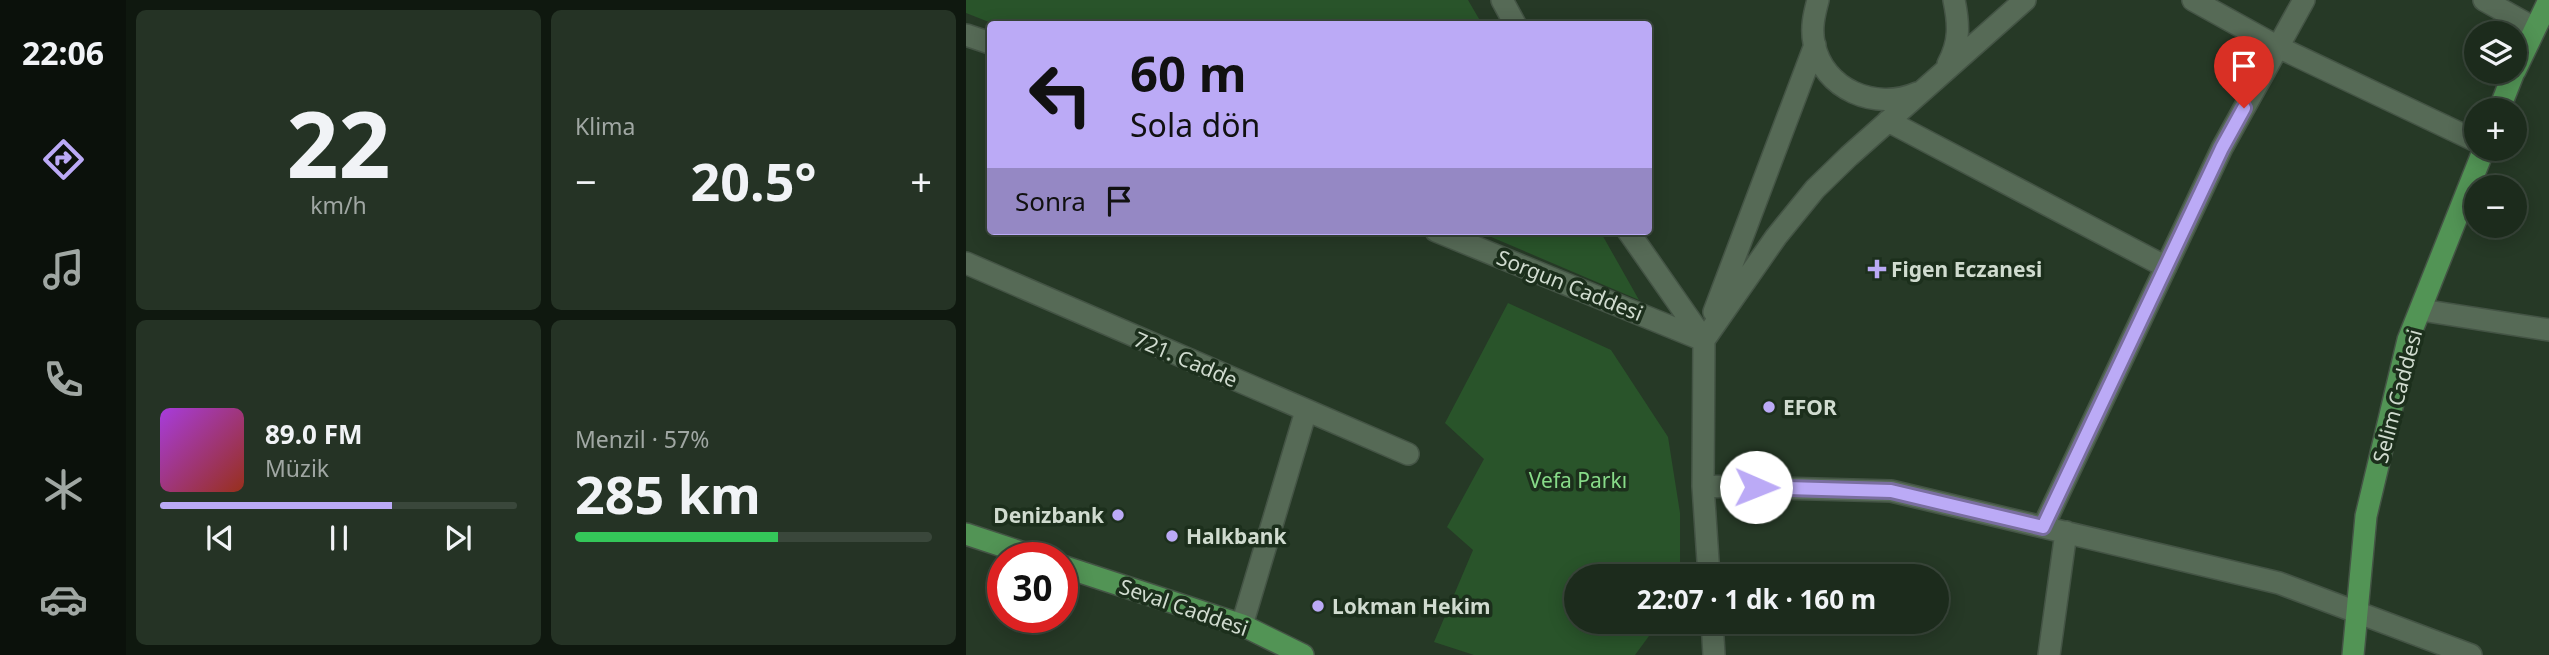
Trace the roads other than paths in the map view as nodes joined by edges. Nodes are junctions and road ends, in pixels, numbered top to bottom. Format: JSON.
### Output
{"nodes":[{"id":1,"x":1502,"y":0,"type":"edge"},
{"id":2,"x":1818,"y":0,"type":"edge"},
{"id":3,"x":1954,"y":0,"type":"edge"},
{"id":4,"x":2025,"y":0,"type":"edge"},
{"id":5,"x":2193,"y":0,"type":"edge"},
{"id":6,"x":2304,"y":0,"type":"edge"},
{"id":7,"x":2484,"y":0,"type":"edge"},
{"id":8,"x":2549,"y":0,"type":"edge"},
{"id":9,"x":1513,"y":21,"type":"edge"},
{"id":10,"x":2534,"y":28,"type":"junction"},
{"id":11,"x":966,"y":35,"type":"edge"},
{"id":12,"x":987,"y":42,"type":"edge"},
{"id":13,"x":2527,"y":44,"type":"edge"},
{"id":14,"x":1815,"y":45,"type":"junction"},
{"id":15,"x":2278,"y":47,"type":"junction"},
{"id":16,"x":1944,"y":72,"type":"junction"},
{"id":17,"x":1925,"y":89,"type":"junction"},
{"id":18,"x":1888,"y":121,"type":"junction"},
{"id":19,"x":2464,"y":135,"type":"edge"},
{"id":20,"x":2479,"y":161,"type":"edge"},
{"id":21,"x":1446,"y":235,"type":"edge"},
{"id":22,"x":1631,"y":235,"type":"edge"},
{"id":23,"x":966,"y":263,"type":"edge"},
{"id":24,"x":2166,"y":267,"type":"junction"},
{"id":25,"x":2421,"y":310,"type":"junction"},
{"id":26,"x":2549,"y":330,"type":"edge"},
{"id":27,"x":1704,"y":340,"type":"junction"},
{"id":28,"x":1306,"y":411,"type":"junction"},
{"id":29,"x":1408,"y":454,"type":"dead end"},
{"id":30,"x":1703,"y":486,"type":"junction"},
{"id":31,"x":2043,"y":527,"type":"junction"},
{"id":32,"x":2066,"y":532,"type":"junction"},
{"id":33,"x":966,"y":534,"type":"edge"},
{"id":34,"x":990,"y":542,"type":"edge"},
{"id":35,"x":1708,"y":564,"type":"edge"},
{"id":36,"x":1078,"y":571,"type":"edge"},
{"id":37,"x":2358,"y":611,"type":"junction"},
{"id":38,"x":1242,"y":625,"type":"junction"},
{"id":39,"x":1713,"y":634,"type":"edge"},
{"id":40,"x":1303,"y":655,"type":"edge"},
{"id":41,"x":1714,"y":655,"type":"edge"},
{"id":42,"x":2049,"y":655,"type":"edge"},
{"id":43,"x":2353,"y":655,"type":"edge"},
{"id":44,"x":2471,"y":655,"type":"edge"}],
"edges":[{"from":1,"to":9,"type":"street"},
{"from":2,"to":14,"type":"street"},
{"from":3,"to":16,"type":"street"},
{"from":4,"to":16,"type":"street"},
{"from":5,"to":15,"type":"street"},
{"from":6,"to":15,"type":"street"},
{"from":7,"to":10,"type":"street"},
{"from":8,"to":10,"type":"main road"},
{"from":10,"to":13,"type":"main road"},
{"from":11,"to":12,"type":"street"},
{"from":14,"to":17,"type":"street"},
{"from":14,"to":27,"type":"street"},
{"from":15,"to":19,"type":"street"},
{"from":15,"to":24,"type":"street"},
{"from":16,"to":17,"type":"street"},
{"from":17,"to":18,"type":"street"},
{"from":18,"to":24,"type":"street"},
{"from":18,"to":27,"type":"street"},
{"from":20,"to":25,"type":"main road","name":"Selim Caddesi"},
{"from":21,"to":27,"type":"street","name":"Sorgun Caddesi"},
{"from":22,"to":27,"type":"street"},
{"from":23,"to":28,"type":"street","name":"721. Cadde"},
{"from":24,"to":31,"type":"street"},
{"from":25,"to":26,"type":"street"},
{"from":25,"to":37,"type":"main road","name":"Selim Caddesi"},
{"from":27,"to":30,"type":"street"},
{"from":28,"to":29,"type":"street","name":"721. Cadde"},
{"from":28,"to":38,"type":"street"},
{"from":30,"to":31,"type":"street"},
{"from":30,"to":35,"type":"street"},
{"from":31,"to":32,"type":"street"},
{"from":32,"to":37,"type":"street"},
{"from":32,"to":42,"type":"street"},
{"from":33,"to":34,"type":"main road"},
{"from":36,"to":38,"type":"main road","name":"Seval Caddesi"},
{"from":37,"to":43,"type":"main road","name":"Selim Caddesi"},
{"from":37,"to":44,"type":"street"},
{"from":38,"to":40,"type":"main road","name":"Seval Caddesi"},
{"from":39,"to":41,"type":"street"}]}
